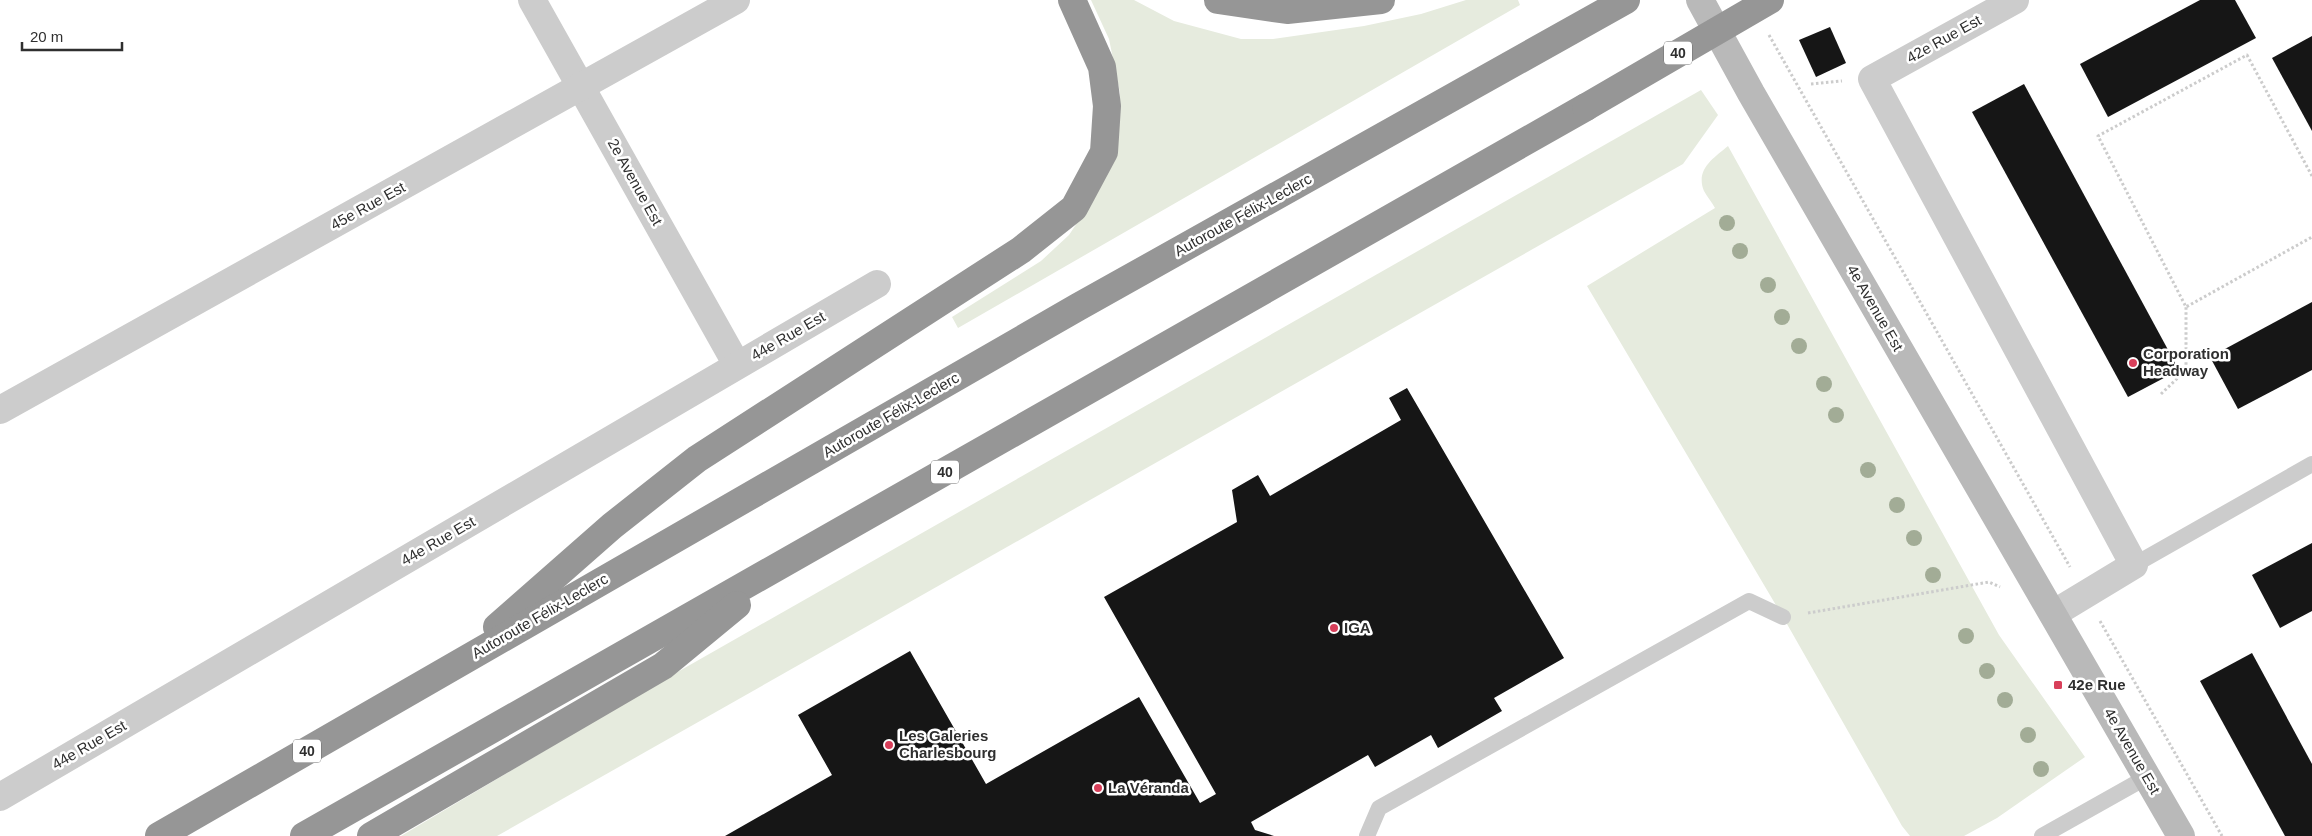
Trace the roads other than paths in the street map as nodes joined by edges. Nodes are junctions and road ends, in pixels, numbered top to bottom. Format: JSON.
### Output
{"nodes":[{"id":1,"x":532,"y":0,"type":"edge"},
{"id":2,"x":736,"y":0,"type":"edge"},
{"id":3,"x":1072,"y":0,"type":"edge"},
{"id":4,"x":1218,"y":0,"type":"edge"},
{"id":5,"x":1381,"y":0,"type":"edge"},
{"id":6,"x":1626,"y":0,"type":"edge"},
{"id":7,"x":1700,"y":0,"type":"edge"},
{"id":8,"x":1770,"y":0,"type":"edge"},
{"id":9,"x":2016,"y":0,"type":"edge"},
{"id":10,"x":581,"y":87,"type":"junction"},
{"id":11,"x":877,"y":284,"type":"dead end"},
{"id":12,"x":737,"y":365,"type":"junction"},
{"id":13,"x":0,"y":410,"type":"edge"},
{"id":14,"x":2312,"y":464,"type":"edge"},
{"id":15,"x":795,"y":557,"type":"junction"},
{"id":16,"x":2134,"y":565,"type":"junction"},
{"id":17,"x":2053,"y":614,"type":"junction"},
{"id":18,"x":1782,"y":617,"type":"road end"},
{"id":19,"x":454,"y":665,"type":"junction"},
{"id":20,"x":2147,"y":777,"type":"junction"},
{"id":21,"x":0,"y":797,"type":"edge"},
{"id":22,"x":159,"y":836,"type":"edge"},
{"id":23,"x":304,"y":836,"type":"edge"},
{"id":24,"x":371,"y":836,"type":"edge"},
{"id":25,"x":1367,"y":836,"type":"edge"},
{"id":26,"x":2042,"y":836,"type":"edge"},
{"id":27,"x":2181,"y":836,"type":"edge"}],
"edges":[{"from":1,"to":10,"type":"street","name":"2e Avenue Est"},
{"from":2,"to":10,"type":"street","name":"45e Rue Est"},
{"from":3,"to":19,"type":"highway"},
{"from":4,"to":5,"type":"highway"},
{"from":6,"to":19,"type":"highway","name":"Autoroute Félix-Leclerc","number":"40"},
{"from":7,"to":17,"type":"street","name":"4e Avenue Est"},
{"from":8,"to":15,"type":"highway","number":"40","bridge":true},
{"from":9,"to":16,"type":"street","name":"42e Rue Est"},
{"from":10,"to":12,"type":"street","name":"2e Avenue Est"},
{"from":10,"to":13,"type":"street","name":"45e Rue Est"},
{"from":11,"to":12,"type":"street","name":"44e Rue Est"},
{"from":12,"to":21,"type":"street","name":"44e Rue Est"},
{"from":14,"to":16,"type":"lane"},
{"from":15,"to":23,"type":"highway","number":"40"},
{"from":15,"to":24,"type":"highway"},
{"from":16,"to":17,"type":"street"},
{"from":17,"to":20,"type":"street","name":"4e Avenue Est"},
{"from":18,"to":25,"type":"lane"},
{"from":19,"to":22,"type":"highway","name":"Autoroute Félix-Leclerc","number":"40"},
{"from":20,"to":26,"type":"lane"},
{"from":20,"to":27,"type":"street","name":"4e Avenue Est"}]}
